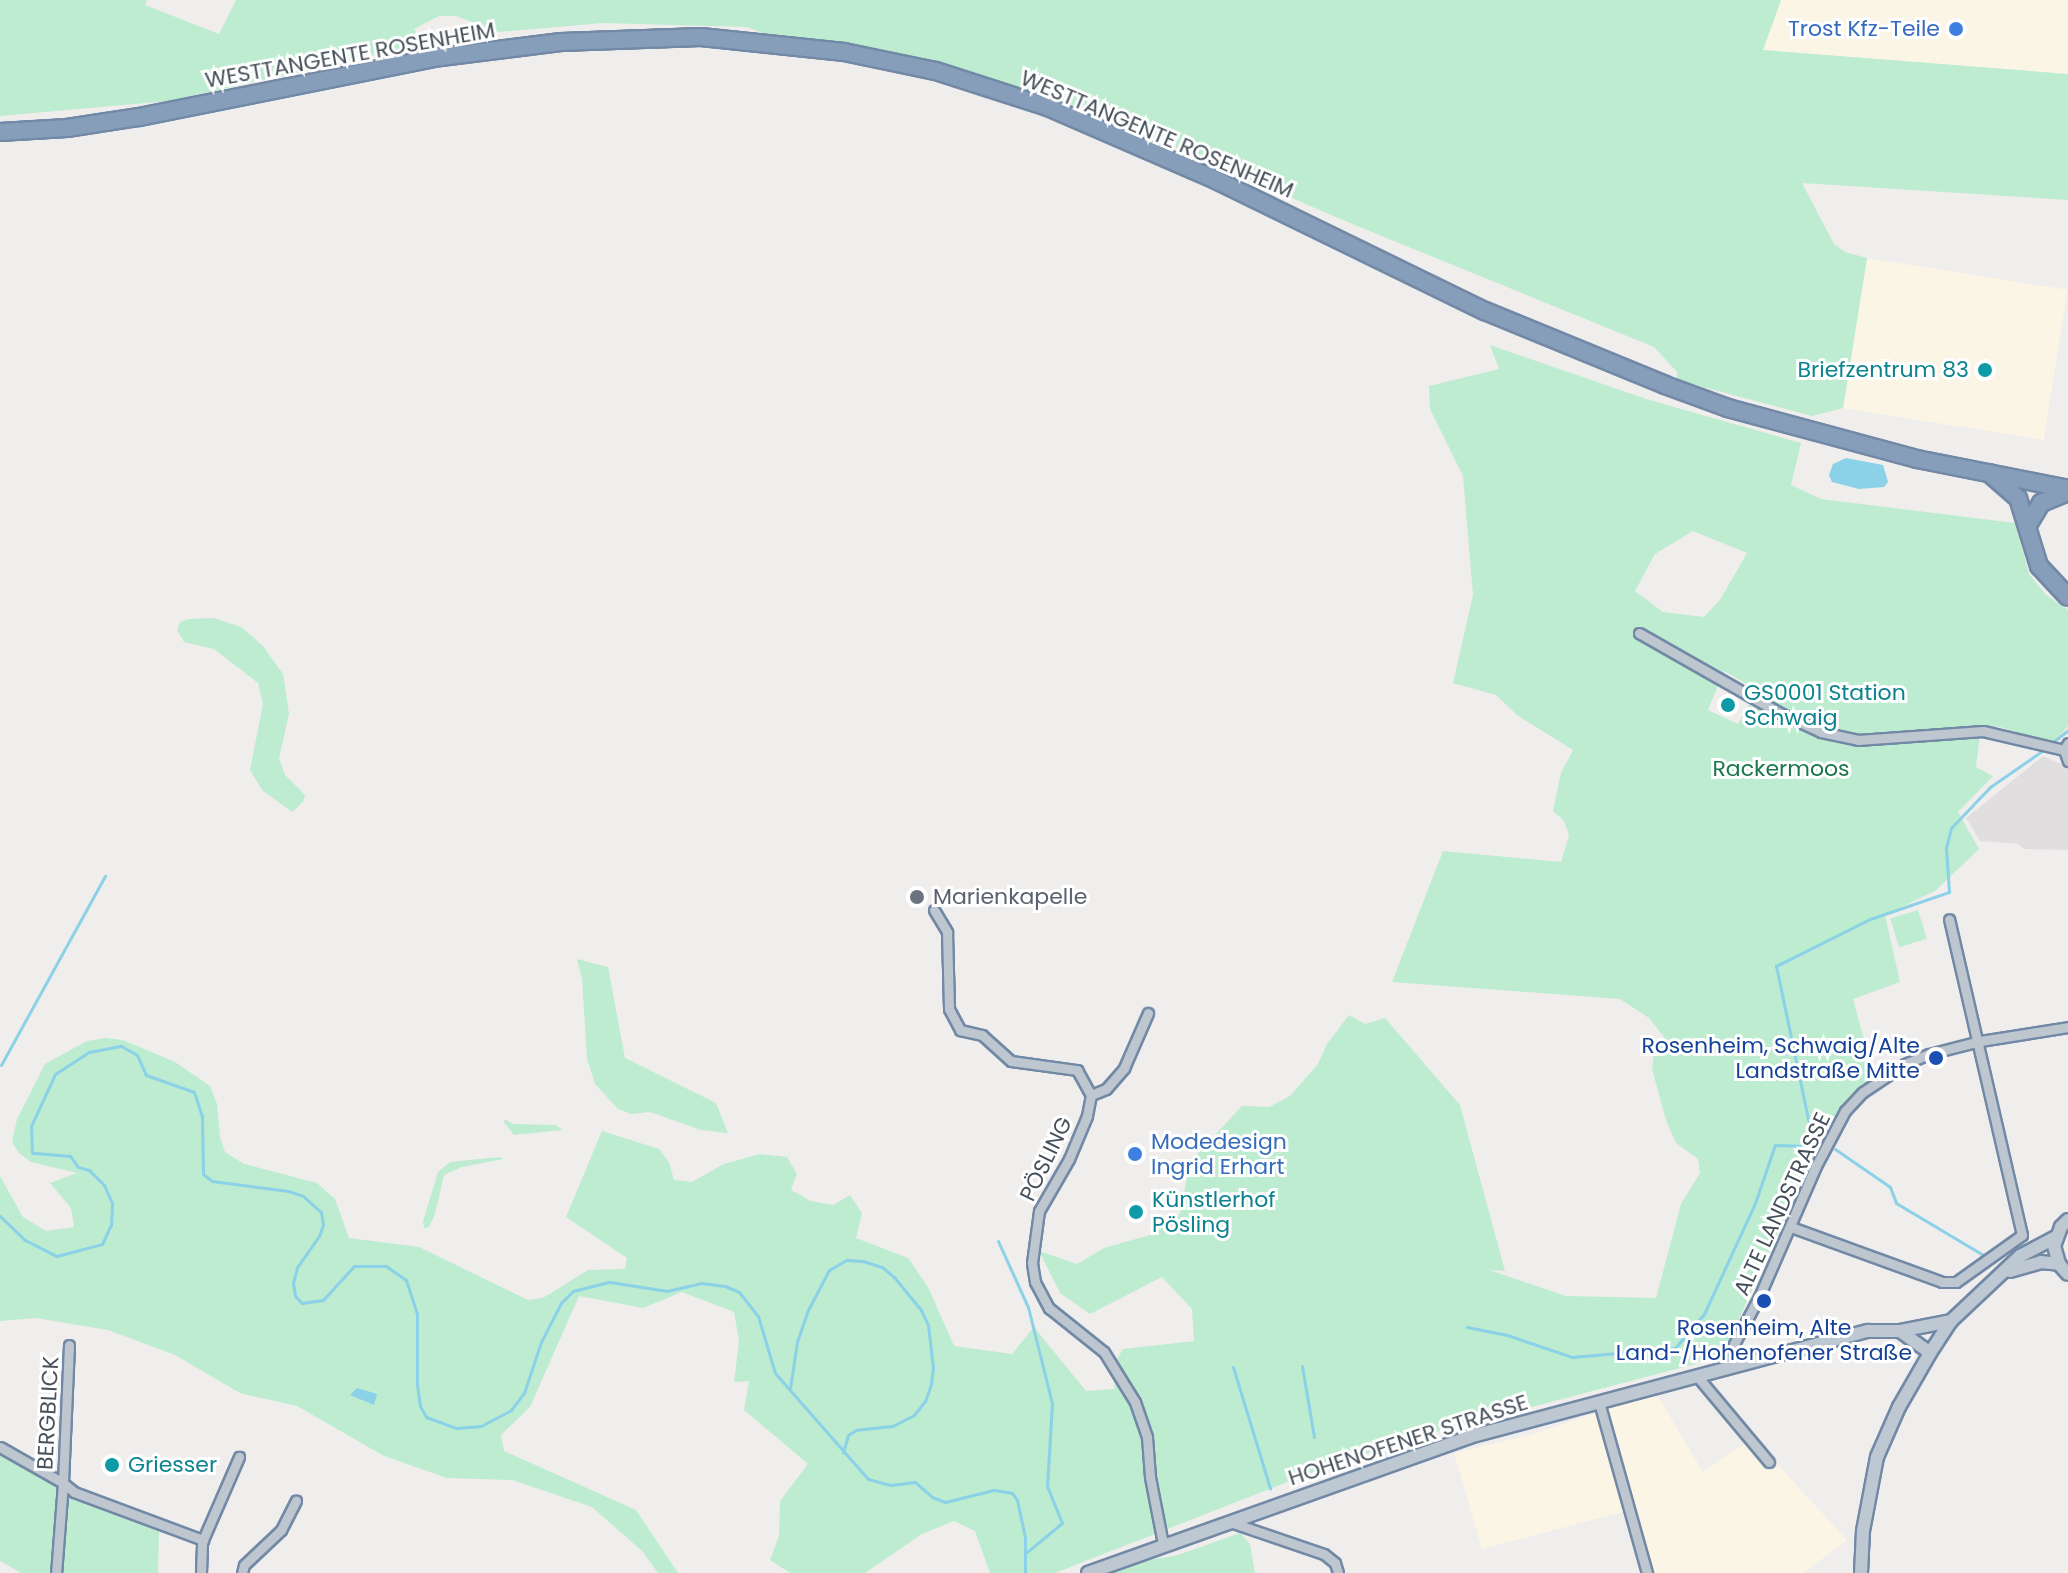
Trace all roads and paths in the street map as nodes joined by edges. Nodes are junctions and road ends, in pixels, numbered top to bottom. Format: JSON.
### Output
{"nodes":[{"id":1,"x":0,"y":132,"type":"edge"},
{"id":2,"x":1988,"y":472,"type":"junction"},
{"id":3,"x":2068,"y":490,"type":"edge"},
{"id":4,"x":2028,"y":525,"type":"junction"},
{"id":5,"x":2068,"y":597,"type":"edge"},
{"id":6,"x":1639,"y":633,"type":"dead end"},
{"id":7,"x":2066,"y":747,"type":"edge"},
{"id":8,"x":2068,"y":761,"type":"edge"},
{"id":9,"x":934,"y":910,"type":"dead end"},
{"id":10,"x":1949,"y":919,"type":"dead end"},
{"id":11,"x":1148,"y":1013,"type":"dead end"},
{"id":12,"x":2068,"y":1027,"type":"edge"},
{"id":13,"x":1980,"y":1041,"type":"junction"},
{"id":14,"x":1091,"y":1095,"type":"junction"},
{"id":15,"x":2068,"y":1220,"type":"edge"},
{"id":16,"x":1791,"y":1227,"type":"junction"},
{"id":17,"x":2056,"y":1237,"type":"junction"},
{"id":18,"x":2064,"y":1269,"type":"edge"},
{"id":19,"x":2003,"y":1274,"type":"junction"},
{"id":20,"x":1951,"y":1321,"type":"junction"},
{"id":21,"x":1900,"y":1331,"type":"junction"},
{"id":22,"x":69,"y":1345,"type":"dead end"},
{"id":23,"x":1930,"y":1353,"type":"junction"},
{"id":24,"x":1733,"y":1366,"type":"junction"},
{"id":25,"x":1697,"y":1376,"type":"junction"},
{"id":26,"x":1599,"y":1402,"type":"junction"},
{"id":27,"x":0,"y":1447,"type":"edge"},
{"id":28,"x":239,"y":1457,"type":"dead end"},
{"id":29,"x":1769,"y":1462,"type":"dead end"},
{"id":30,"x":63,"y":1483,"type":"junction"},
{"id":31,"x":296,"y":1501,"type":"dead end"},
{"id":32,"x":1226,"y":1521,"type":"junction"},
{"id":33,"x":203,"y":1540,"type":"junction"},
{"id":34,"x":1163,"y":1544,"type":"junction"},
{"id":35,"x":56,"y":1573,"type":"edge"},
{"id":36,"x":201,"y":1573,"type":"edge"},
{"id":37,"x":242,"y":1573,"type":"edge"},
{"id":38,"x":1088,"y":1573,"type":"edge"},
{"id":39,"x":1338,"y":1573,"type":"edge"},
{"id":40,"x":1647,"y":1573,"type":"edge"},
{"id":41,"x":1861,"y":1573,"type":"edge"}],
"edges":[{"from":1,"to":2,"type":"highway","name":"WESTTANGENTE ROSENHEIM"},
{"from":2,"to":3,"type":"highway","name":"WESTTANGENTE ROSENHEIM"},
{"from":2,"to":4,"type":"highway"},
{"from":3,"to":4,"type":"highway"},
{"from":4,"to":5,"type":"highway"},
{"from":6,"to":7,"type":"street"},
{"from":7,"to":8,"type":"street"},
{"from":9,"to":14,"type":"street","name":"PÖSLING"},
{"from":10,"to":13,"type":"street"},
{"from":11,"to":14,"type":"street","name":"PÖSLING"},
{"from":12,"to":13,"type":"street","name":"ALTE LANDSTRASSE"},
{"from":13,"to":16,"type":"street","name":"ALTE LANDSTRASSE"},
{"from":13,"to":16,"type":"street"},
{"from":14,"to":34,"type":"street","name":"PÖSLING"},
{"from":15,"to":17,"type":"main road"},
{"from":16,"to":24,"type":"street","name":"ALTE LANDSTRASSE"},
{"from":17,"to":18,"type":"main road"},
{"from":17,"to":19,"type":"main road"},
{"from":18,"to":19,"type":"main road"},
{"from":19,"to":20,"type":"main road"},
{"from":20,"to":21,"type":"main road","name":"HOHENOFENER STRASSE"},
{"from":20,"to":23,"type":"main road"},
{"from":21,"to":23,"type":"main road"},
{"from":21,"to":24,"type":"main road","name":"HOHENOFENER STRASSE"},
{"from":22,"to":30,"type":"street","name":"BERGBLICK"},
{"from":23,"to":41,"type":"main road"},
{"from":24,"to":25,"type":"main road","name":"HOHENOFENER STRASSE"},
{"from":25,"to":26,"type":"main road","name":"HOHENOFENER STRASSE"},
{"from":25,"to":29,"type":"street"},
{"from":26,"to":32,"type":"main road","name":"HOHENOFENER STRASSE"},
{"from":26,"to":40,"type":"street"},
{"from":27,"to":30,"type":"street","name":"BERGBLICK"},
{"from":28,"to":33,"type":"street"},
{"from":30,"to":33,"type":"street","name":"BERGBLICK"},
{"from":30,"to":35,"type":"street","name":"BERGBLICK"},
{"from":31,"to":37,"type":"street"},
{"from":32,"to":34,"type":"main road","name":"HOHENOFENER STRASSE"},
{"from":32,"to":39,"type":"street"},
{"from":33,"to":36,"type":"street"},
{"from":34,"to":38,"type":"main road","name":"HOHENOFENER STRASSE"}]}
